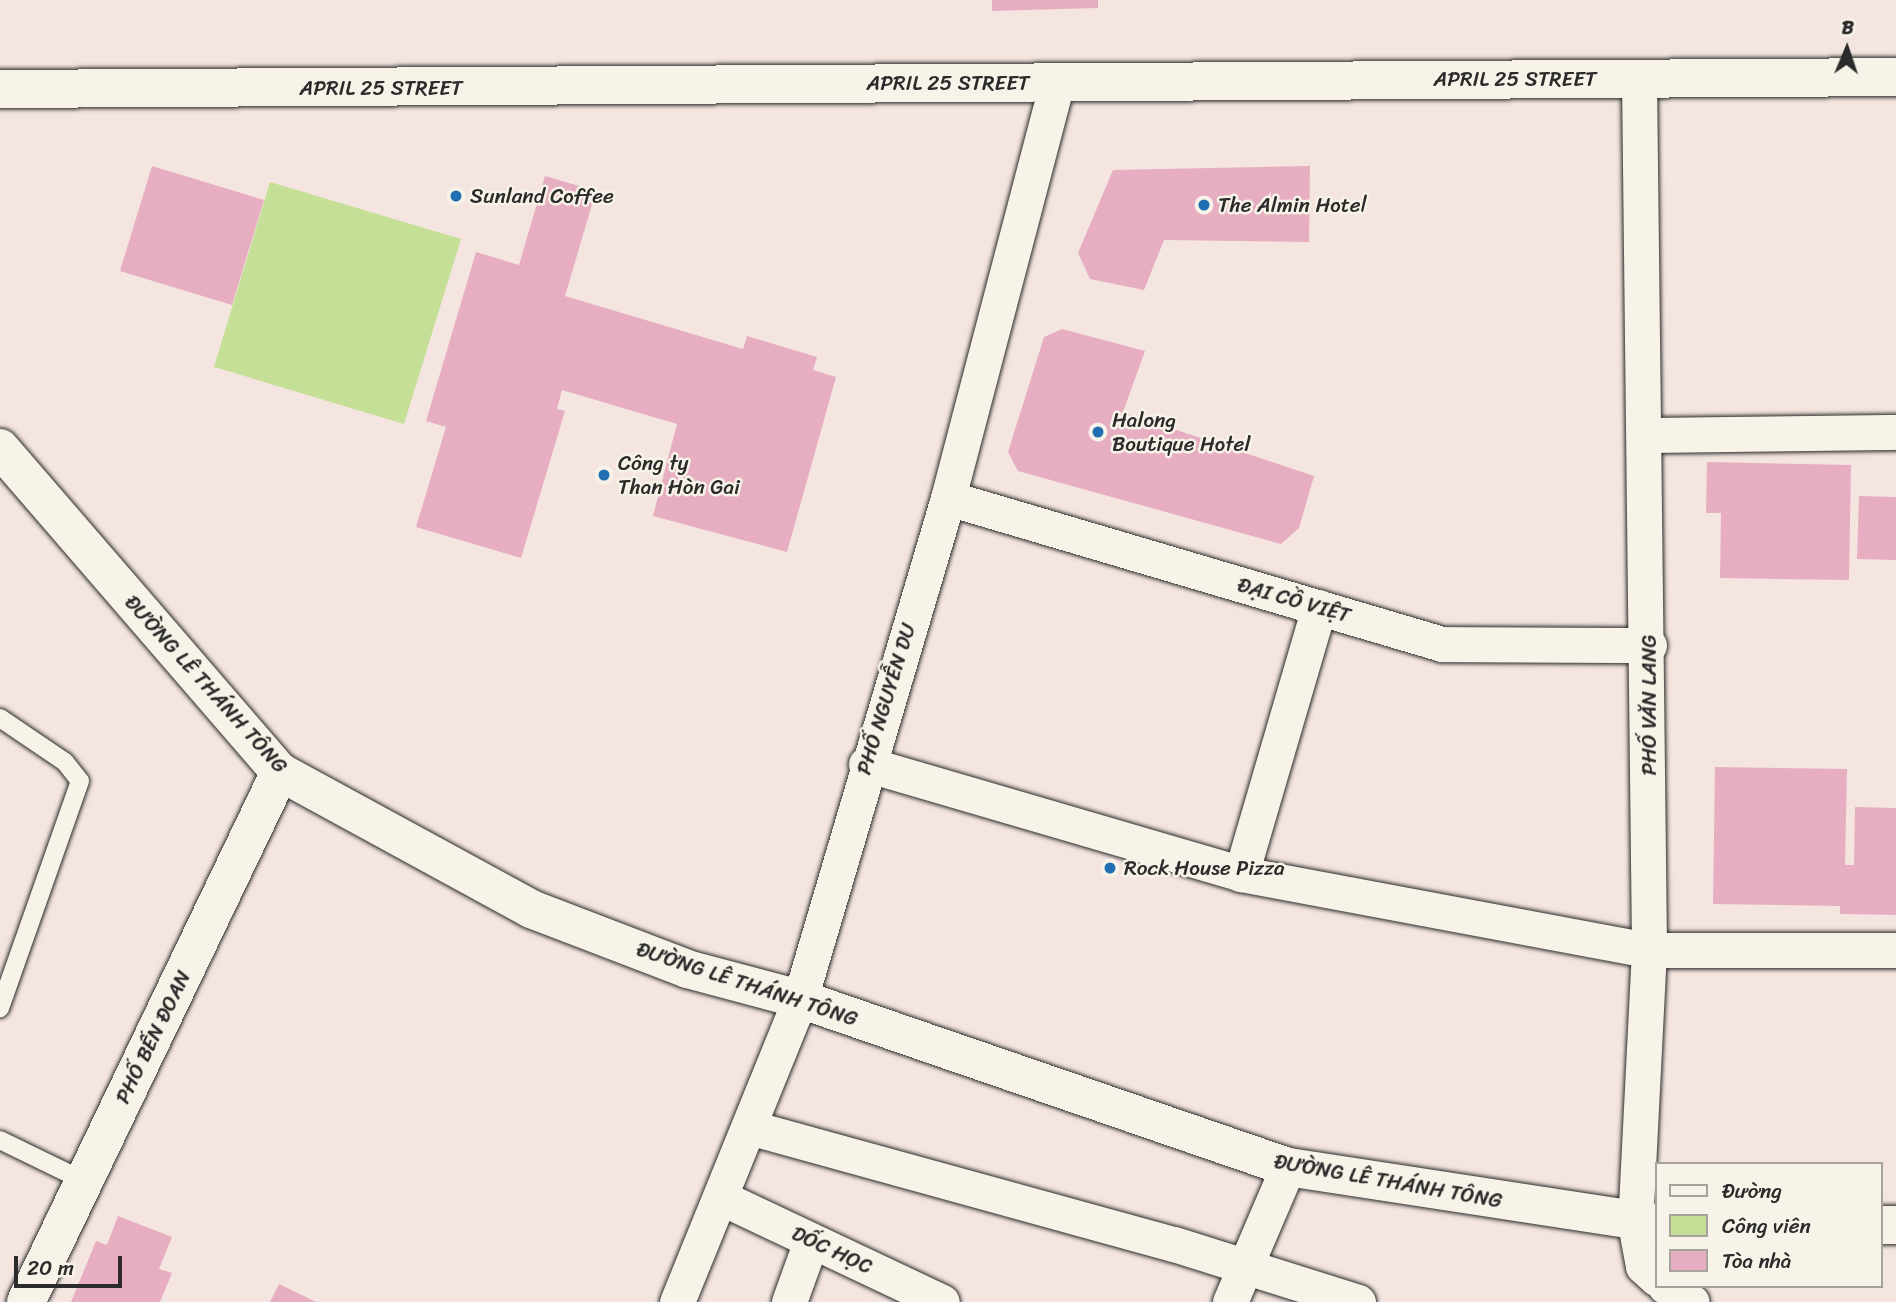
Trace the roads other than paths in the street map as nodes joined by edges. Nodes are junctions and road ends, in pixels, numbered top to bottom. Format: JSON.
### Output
{"nodes":[{"id":1,"x":1896,"y":77,"type":"edge"},
{"id":2,"x":1639,"y":78,"type":"junction"},
{"id":3,"x":1058,"y":83,"type":"junction"},
{"id":4,"x":3,"y":91,"type":"edge"},
{"id":5,"x":1896,"y":432,"type":"edge"},
{"id":6,"x":1648,"y":435,"type":"junction"},
{"id":7,"x":4,"y":464,"type":"edge"},
{"id":8,"x":948,"y":498,"type":"junction"},
{"id":9,"x":1319,"y":607,"type":"junction"},
{"id":10,"x":1649,"y":645,"type":"junction"},
{"id":11,"x":0,"y":718,"type":"edge"},
{"id":12,"x":866,"y":764,"type":"junction"},
{"id":13,"x":280,"y":772,"type":"junction"},
{"id":14,"x":1241,"y":874,"type":"junction"},
{"id":15,"x":1649,"y":950,"type":"junction"},
{"id":16,"x":1896,"y":950,"type":"edge"},
{"id":17,"x":1,"y":999,"type":"edge"},
{"id":18,"x":800,"y":999,"type":"junction"},
{"id":19,"x":752,"y":1128,"type":"junction"},
{"id":20,"x":0,"y":1140,"type":"edge"},
{"id":21,"x":1288,"y":1167,"type":"junction"},
{"id":22,"x":84,"y":1181,"type":"junction"},
{"id":23,"x":722,"y":1198,"type":"junction"},
{"id":24,"x":1646,"y":1223,"type":"edge"},
{"id":25,"x":811,"y":1241,"type":"junction"},
{"id":26,"x":1245,"y":1268,"type":"junction"},
{"id":27,"x":1654,"y":1276,"type":"edge"},
{"id":28,"x":1668,"y":1288,"type":"edge"},
{"id":29,"x":26,"y":1302,"type":"edge"},
{"id":30,"x":677,"y":1302,"type":"edge"},
{"id":31,"x":789,"y":1302,"type":"edge"},
{"id":32,"x":942,"y":1302,"type":"edge"},
{"id":33,"x":1230,"y":1302,"type":"edge"},
{"id":34,"x":1357,"y":1302,"type":"edge"},
{"id":35,"x":1692,"y":1302,"type":"edge"}],
"edges":[{"from":1,"to":2,"type":"street","name":"APRIL 25 STREET"},
{"from":2,"to":3,"type":"street","name":"APRIL 25 STREET"},
{"from":2,"to":6,"type":"street","name":"PHỐ VĂN LANG"},
{"from":3,"to":4,"type":"street","name":"APRIL 25 STREET"},
{"from":3,"to":8,"type":"street","name":"PHỐ NGUYỄN DU"},
{"from":5,"to":6,"type":"street"},
{"from":6,"to":10,"type":"street","name":"PHỐ VĂN LANG"},
{"from":7,"to":13,"type":"street","name":"ĐƯỜNG LÊ THÁNH TÔNG"},
{"from":8,"to":9,"type":"street","name":"ĐẠI CỒ VIỆT"},
{"from":8,"to":12,"type":"street","name":"PHỐ NGUYỄN DU"},
{"from":9,"to":10,"type":"street","name":"ĐẠI CỒ VIỆT"},
{"from":9,"to":14,"type":"street"},
{"from":10,"to":15,"type":"street","name":"PHỐ VĂN LANG"},
{"from":11,"to":17,"type":"lane"},
{"from":12,"to":14,"type":"street"},
{"from":12,"to":18,"type":"street","name":"PHỐ NGUYỄN DU"},
{"from":13,"to":18,"type":"street","name":"ĐƯỜNG LÊ THÁNH TÔNG"},
{"from":13,"to":22,"type":"street","name":"PHỐ BẾN ĐOAN"},
{"from":14,"to":15,"type":"street"},
{"from":15,"to":16,"type":"street"},
{"from":15,"to":24,"type":"street","name":"PHỐ VĂN LANG"},
{"from":18,"to":19,"type":"street","name":"PHỐ NGUYỄN DU"},
{"from":18,"to":21,"type":"street","name":"ĐƯỜNG LÊ THÁNH TÔNG"},
{"from":19,"to":23,"type":"street","name":"PHỐ NGUYỄN DU"},
{"from":19,"to":26,"type":"street"},
{"from":20,"to":22,"type":"lane"},
{"from":21,"to":24,"type":"street","name":"ĐƯỜNG LÊ THÁNH TÔNG"},
{"from":21,"to":26,"type":"street"},
{"from":22,"to":29,"type":"street","name":"PHỐ BẾN ĐOAN"},
{"from":23,"to":25,"type":"street","name":"DỐC HỌC"},
{"from":23,"to":30,"type":"street","name":"PHỐ NGUYỄN DU"},
{"from":24,"to":27,"type":"street","name":"PHỐ VĂN LANG"},
{"from":25,"to":31,"type":"street"},
{"from":25,"to":32,"type":"street","name":"DỐC HỌC"},
{"from":26,"to":33,"type":"street"},
{"from":26,"to":34,"type":"street"},
{"from":28,"to":35,"type":"street"}]}
